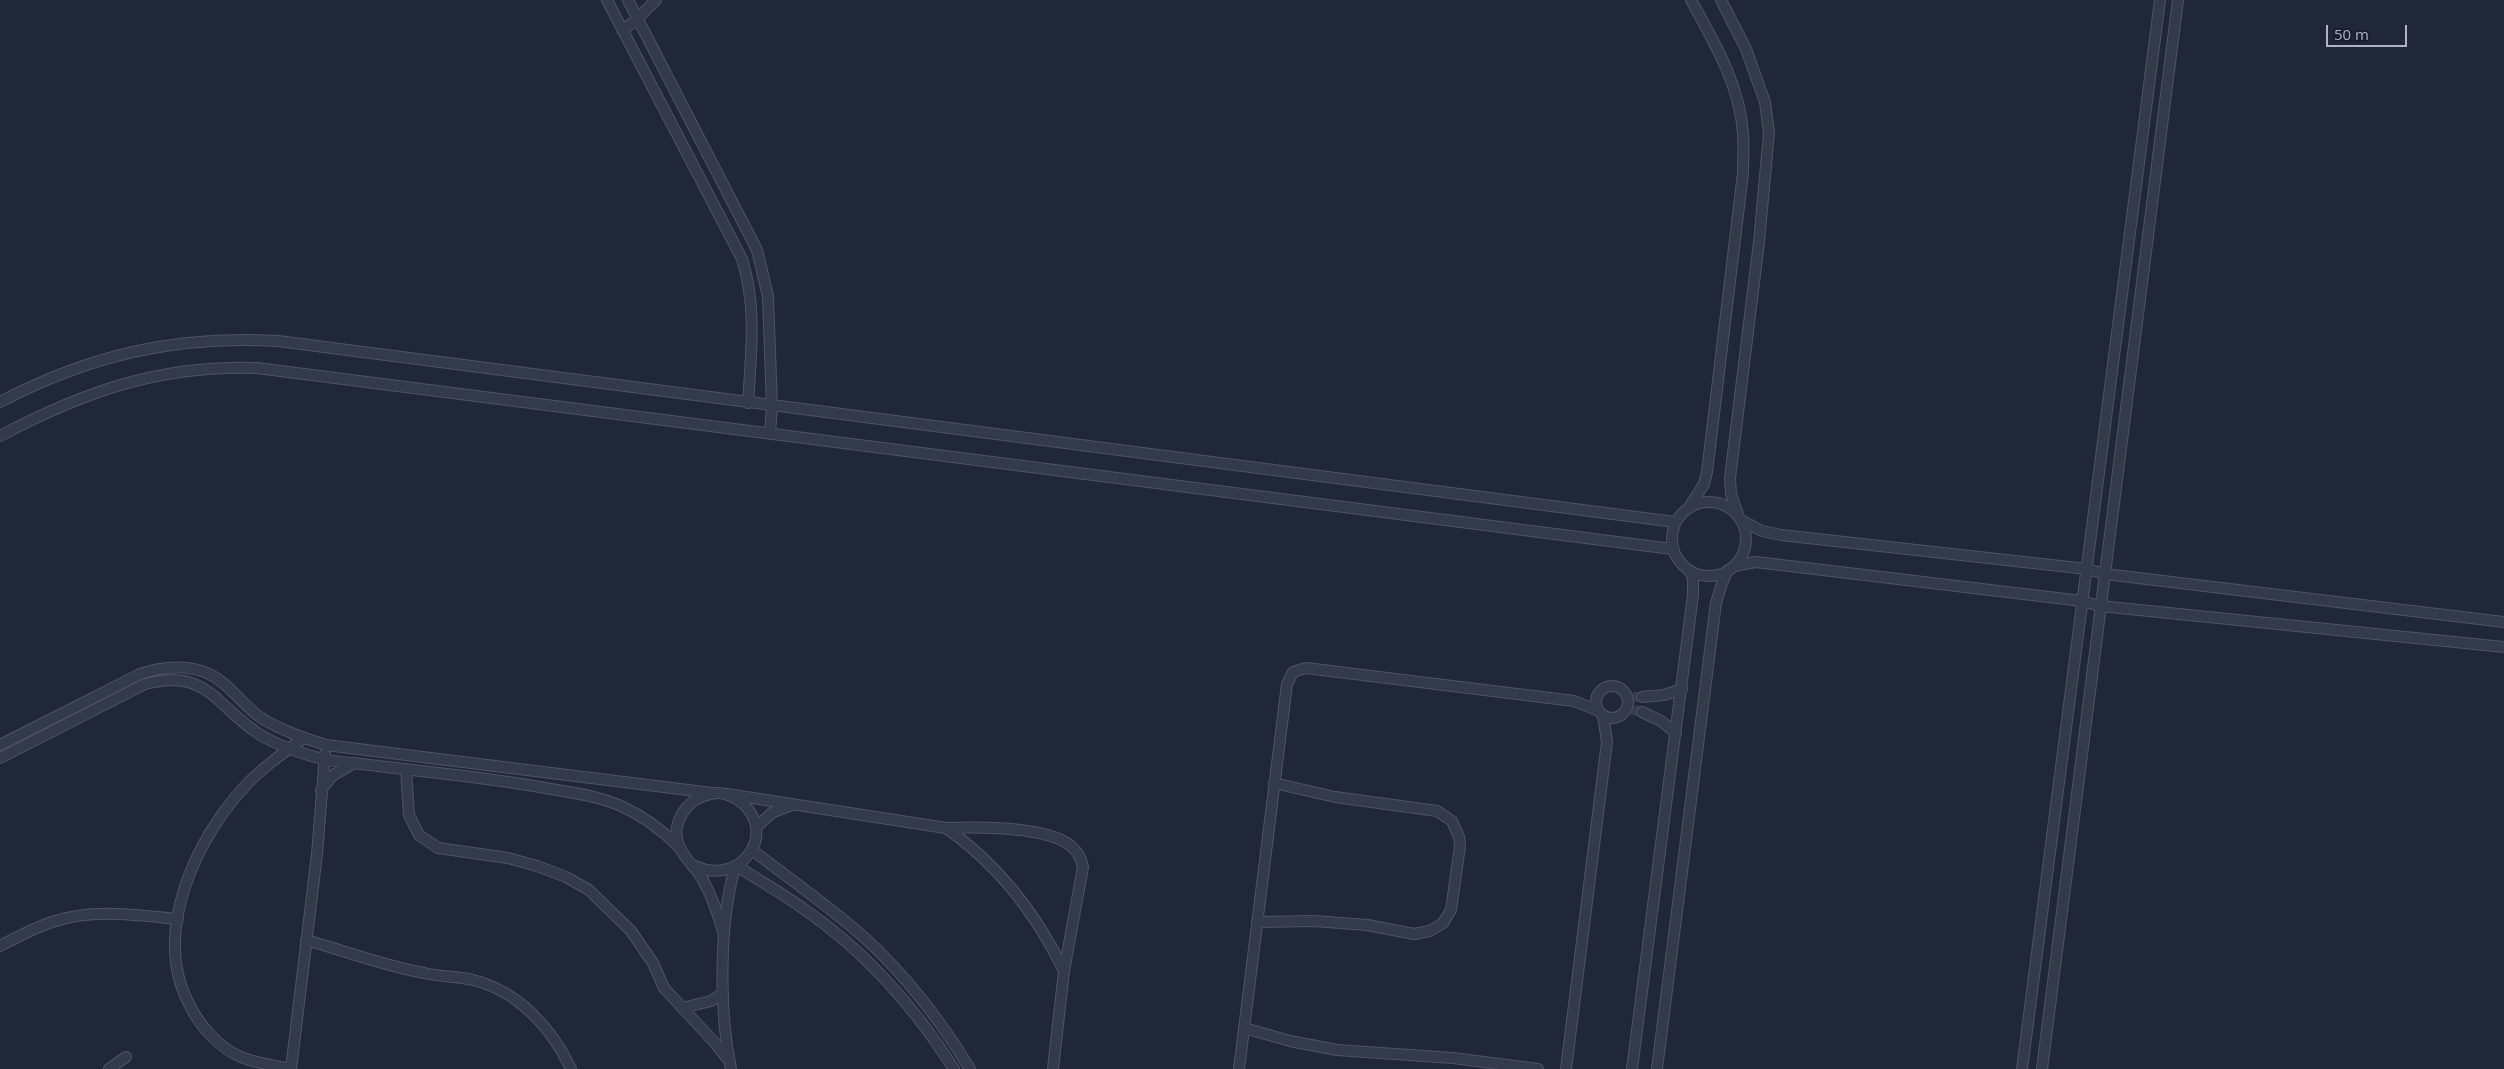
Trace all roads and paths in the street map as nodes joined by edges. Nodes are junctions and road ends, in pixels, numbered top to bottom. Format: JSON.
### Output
{"nodes":[{"id":1,"x":607,"y":0,"type":"edge"},
{"id":2,"x":628,"y":0,"type":"edge"},
{"id":3,"x":656,"y":0,"type":"edge"},
{"id":4,"x":1692,"y":0,"type":"edge"},
{"id":5,"x":1720,"y":0,"type":"edge"},
{"id":6,"x":2160,"y":0,"type":"edge"},
{"id":7,"x":2178,"y":0,"type":"edge"},
{"id":8,"x":637,"y":19,"type":"junction"},
{"id":9,"x":622,"y":30,"type":"junction"},
{"id":10,"x":0,"y":402,"type":"edge"},
{"id":11,"x":748,"y":403,"type":"junction"},
{"id":12,"x":772,"y":406,"type":"junction"},
{"id":13,"x":770,"y":433,"type":"junction"},
{"id":14,"x":0,"y":436,"type":"edge"},
{"id":15,"x":1690,"y":506,"type":"junction"},
{"id":16,"x":1740,"y":518,"type":"junction"},
{"id":17,"x":1675,"y":522,"type":"junction"},
{"id":18,"x":1672,"y":549,"type":"junction"},
{"id":19,"x":1731,"y":568,"type":"junction"},
{"id":20,"x":2087,"y":569,"type":"junction"},
{"id":21,"x":1689,"y":571,"type":"junction"},
{"id":22,"x":2104,"y":574,"type":"junction"},
{"id":23,"x":2082,"y":601,"type":"junction"},
{"id":24,"x":2100,"y":606,"type":"junction"},
{"id":25,"x":2504,"y":622,"type":"edge"},
{"id":26,"x":2504,"y":647,"type":"edge"},
{"id":27,"x":223,"y":682,"type":"junction"},
{"id":28,"x":1682,"y":688,"type":"junction"},
{"id":29,"x":1598,"y":693,"type":"junction"},
{"id":30,"x":215,"y":695,"type":"junction"},
{"id":31,"x":1634,"y":696,"type":"junction"},
{"id":32,"x":1574,"y":701,"type":"junction"},
{"id":33,"x":1633,"y":710,"type":"junction"},
{"id":34,"x":1601,"y":713,"type":"junction"},
{"id":35,"x":1618,"y":716,"type":"junction"},
{"id":36,"x":1676,"y":733,"type":"junction"},
{"id":37,"x":304,"y":738,"type":"junction"},
{"id":38,"x":1607,"y":742,"type":"junction"},
{"id":39,"x":326,"y":744,"type":"junction"},
{"id":40,"x":0,"y":745,"type":"edge"},
{"id":41,"x":288,"y":749,"type":"junction"},
{"id":42,"x":0,"y":758,"type":"edge"},
{"id":43,"x":324,"y":759,"type":"junction"},
{"id":44,"x":355,"y":763,"type":"junction"},
{"id":45,"x":494,"y":765,"type":"junction"},
{"id":46,"x":406,"y":769,"type":"junction"},
{"id":47,"x":493,"y":778,"type":"junction"},
{"id":48,"x":1274,"y":783,"type":"junction"},
{"id":49,"x":321,"y":790,"type":"junction"},
{"id":50,"x":712,"y":793,"type":"junction"},
{"id":51,"x":727,"y":794,"type":"junction"},
{"id":52,"x":794,"y":804,"type":"junction"},
{"id":53,"x":756,"y":827,"type":"junction"},
{"id":54,"x":946,"y":828,"type":"junction"},
{"id":55,"x":679,"y":847,"type":"junction"},
{"id":56,"x":752,"y":850,"type":"junction"},
{"id":57,"x":695,"y":866,"type":"junction"},
{"id":58,"x":736,"y":867,"type":"junction"},
{"id":59,"x":836,"y":914,"type":"junction"},
{"id":60,"x":178,"y":920,"type":"junction"},
{"id":61,"x":1257,"y":922,"type":"junction"},
{"id":62,"x":827,"y":926,"type":"junction"},
{"id":63,"x":724,"y":936,"type":"junction"},
{"id":64,"x":306,"y":940,"type":"junction"},
{"id":65,"x":0,"y":946,"type":"edge"},
{"id":66,"x":1064,"y":971,"type":"junction"},
{"id":67,"x":724,"y":993,"type":"junction"},
{"id":68,"x":682,"y":1008,"type":"junction"},
{"id":69,"x":1244,"y":1028,"type":"junction"},
{"id":70,"x":126,"y":1057,"type":"dead end"},
{"id":71,"x":730,"y":1066,"type":"edge"},
{"id":72,"x":109,"y":1069,"type":"edge"},
{"id":73,"x":290,"y":1069,"type":"edge"},
{"id":74,"x":571,"y":1069,"type":"edge"},
{"id":75,"x":954,"y":1069,"type":"edge"},
{"id":76,"x":970,"y":1069,"type":"edge"},
{"id":77,"x":1053,"y":1069,"type":"edge"},
{"id":78,"x":1239,"y":1069,"type":"edge"},
{"id":79,"x":1538,"y":1069,"type":"edge"},
{"id":80,"x":1566,"y":1069,"type":"edge"},
{"id":81,"x":1632,"y":1069,"type":"edge"},
{"id":82,"x":1657,"y":1069,"type":"edge"},
{"id":83,"x":2022,"y":1069,"type":"edge"},
{"id":84,"x":2042,"y":1069,"type":"edge"}],
"edges":[{"from":1,"to":9,"type":"street"},
{"from":2,"to":8,"type":"street"},
{"from":3,"to":8,"type":"street"},
{"from":4,"to":15,"type":"street"},
{"from":5,"to":16,"type":"street"},
{"from":6,"to":20,"type":"street"},
{"from":7,"to":22,"type":"street"},
{"from":8,"to":9,"type":"street"},
{"from":8,"to":12,"type":"street"},
{"from":9,"to":11,"type":"street"},
{"from":10,"to":11,"type":"street"},
{"from":11,"to":12,"type":"street"},
{"from":12,"to":13,"type":"street"},
{"from":12,"to":17,"type":"street"},
{"from":13,"to":14,"type":"street"},
{"from":13,"to":18,"type":"street"},
{"from":15,"to":16,"type":"street"},
{"from":15,"to":17,"type":"street"},
{"from":16,"to":19,"type":"street"},
{"from":16,"to":20,"type":"street"},
{"from":17,"to":18,"type":"street"},
{"from":18,"to":21,"type":"street"},
{"from":19,"to":21,"type":"street"},
{"from":19,"to":23,"type":"street"},
{"from":19,"to":82,"type":"street"},
{"from":20,"to":22,"type":"street"},
{"from":20,"to":23,"type":"street"},
{"from":21,"to":28,"type":"street"},
{"from":22,"to":24,"type":"street"},
{"from":22,"to":25,"type":"street"},
{"from":23,"to":24,"type":"street"},
{"from":23,"to":83,"type":"street"},
{"from":24,"to":26,"type":"street"},
{"from":24,"to":84,"type":"street"},
{"from":27,"to":30,"type":"street"},
{"from":27,"to":37,"type":"street"},
{"from":27,"to":40,"type":"street"},
{"from":28,"to":31,"type":"street"},
{"from":28,"to":36,"type":"street"},
{"from":29,"to":31,"type":"street"},
{"from":29,"to":32,"type":"street"},
{"from":29,"to":34,"type":"street"},
{"from":30,"to":41,"type":"street"},
{"from":30,"to":42,"type":"street"},
{"from":31,"to":33,"type":"street"},
{"from":32,"to":34,"type":"street"},
{"from":32,"to":48,"type":"street"},
{"from":33,"to":35,"type":"street"},
{"from":33,"to":36,"type":"street"},
{"from":34,"to":35,"type":"street"},
{"from":34,"to":38,"type":"street"},
{"from":35,"to":38,"type":"street"},
{"from":36,"to":81,"type":"street"},
{"from":37,"to":39,"type":"street"},
{"from":37,"to":41,"type":"street"},
{"from":38,"to":80,"type":"street"},
{"from":39,"to":43,"type":"street"},
{"from":39,"to":45,"type":"street"},
{"from":41,"to":43,"type":"street"},
{"from":41,"to":60,"type":"street"},
{"from":43,"to":44,"type":"street"},
{"from":43,"to":49,"type":"street"},
{"from":44,"to":46,"type":"street"},
{"from":44,"to":49,"type":"street"},
{"from":45,"to":47,"type":"street"},
{"from":45,"to":50,"type":"street"},
{"from":46,"to":47,"type":"street"},
{"from":46,"to":68,"type":"street"},
{"from":47,"to":55,"type":"street"},
{"from":48,"to":61,"type":"street"},
{"from":48,"to":61,"type":"street"},
{"from":49,"to":64,"type":"street"},
{"from":50,"to":51,"type":"street"},
{"from":50,"to":55,"type":"street"},
{"from":51,"to":52,"type":"street"},
{"from":51,"to":53,"type":"street"},
{"from":52,"to":53,"type":"street"},
{"from":52,"to":54,"type":"street"},
{"from":53,"to":56,"type":"street"},
{"from":54,"to":66,"type":"street"},
{"from":54,"to":66,"type":"street"},
{"from":55,"to":57,"type":"street"},
{"from":56,"to":58,"type":"street"},
{"from":56,"to":59,"type":"street"},
{"from":57,"to":58,"type":"street"},
{"from":57,"to":63,"type":"street"},
{"from":58,"to":62,"type":"street"},
{"from":58,"to":63,"type":"street"},
{"from":59,"to":62,"type":"street"},
{"from":59,"to":76,"type":"street"},
{"from":60,"to":65,"type":"street"},
{"from":60,"to":73,"type":"street"},
{"from":61,"to":69,"type":"street"},
{"from":62,"to":75,"type":"street"},
{"from":63,"to":67,"type":"street"},
{"from":64,"to":73,"type":"street"},
{"from":64,"to":74,"type":"street"},
{"from":66,"to":77,"type":"street"},
{"from":67,"to":68,"type":"street"},
{"from":67,"to":71,"type":"street"},
{"from":68,"to":71,"type":"street"},
{"from":69,"to":78,"type":"street"},
{"from":69,"to":79,"type":"street"},
{"from":70,"to":72,"type":"street"}]}
